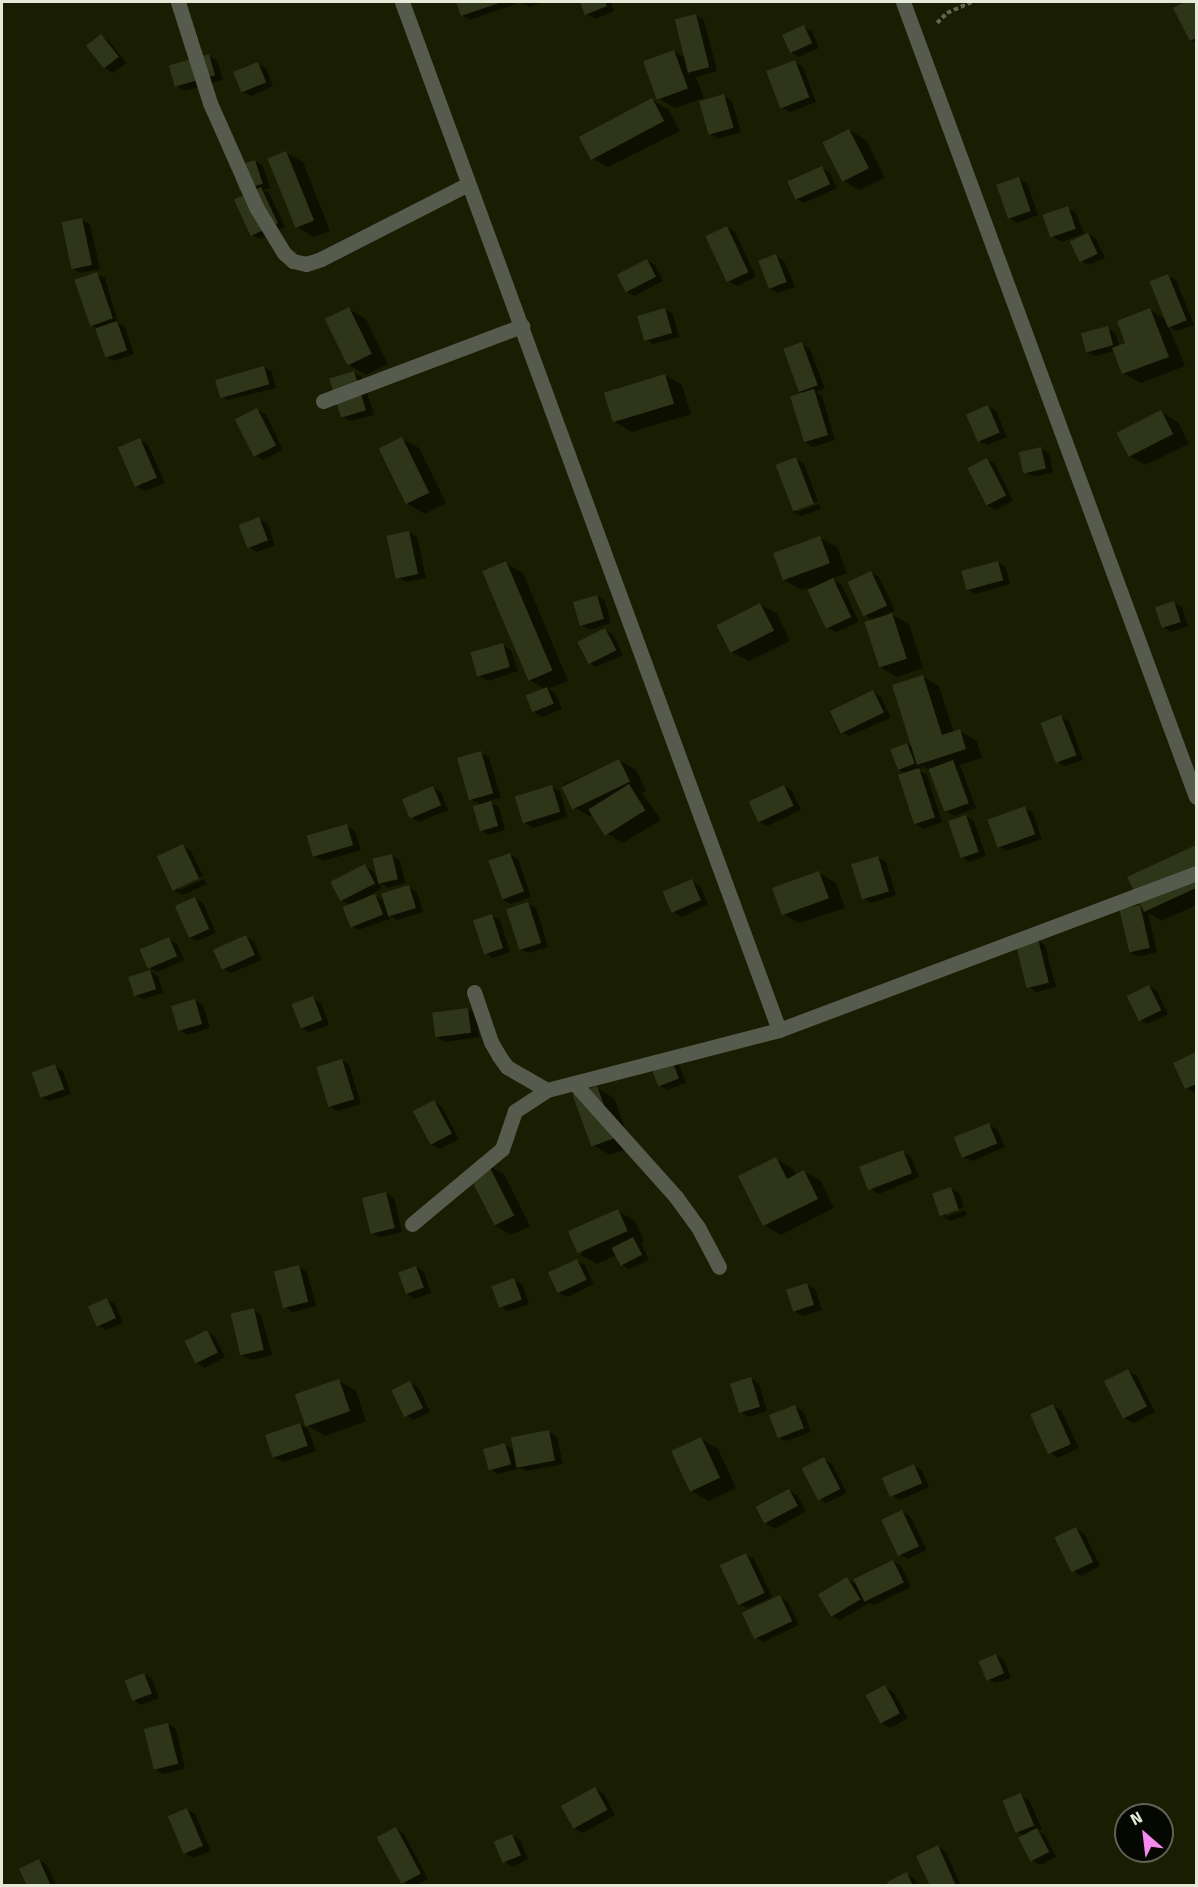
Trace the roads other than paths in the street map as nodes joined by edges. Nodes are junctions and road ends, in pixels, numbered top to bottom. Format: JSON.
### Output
{"nodes":[{"id":1,"x":178,"y":2,"type":"edge"},
{"id":2,"x":402,"y":2,"type":"edge"},
{"id":3,"x":903,"y":2,"type":"edge"},
{"id":4,"x":468,"y":184,"type":"junction"},
{"id":5,"x":522,"y":326,"type":"junction"},
{"id":6,"x":322,"y":400,"type":"dead end"},
{"id":7,"x":1197,"y":797,"type":"edge"},
{"id":8,"x":1197,"y":873,"type":"edge"},
{"id":9,"x":474,"y":992,"type":"dead end"},
{"id":10,"x":779,"y":1030,"type":"junction"},
{"id":11,"x":575,"y":1084,"type":"junction"},
{"id":12,"x":547,"y":1090,"type":"junction"},
{"id":13,"x":412,"y":1224,"type":"dead end"},
{"id":14,"x":719,"y":1267,"type":"dead end"}],
"edges":[{"from":1,"to":4,"type":"street"},
{"from":2,"to":4,"type":"street"},
{"from":3,"to":7,"type":"street"},
{"from":4,"to":5,"type":"street"},
{"from":5,"to":6,"type":"street"},
{"from":5,"to":10,"type":"street"},
{"from":8,"to":10,"type":"street"},
{"from":9,"to":12,"type":"street"},
{"from":10,"to":11,"type":"street"},
{"from":11,"to":12,"type":"street"},
{"from":11,"to":14,"type":"street"},
{"from":12,"to":13,"type":"street"}]}
